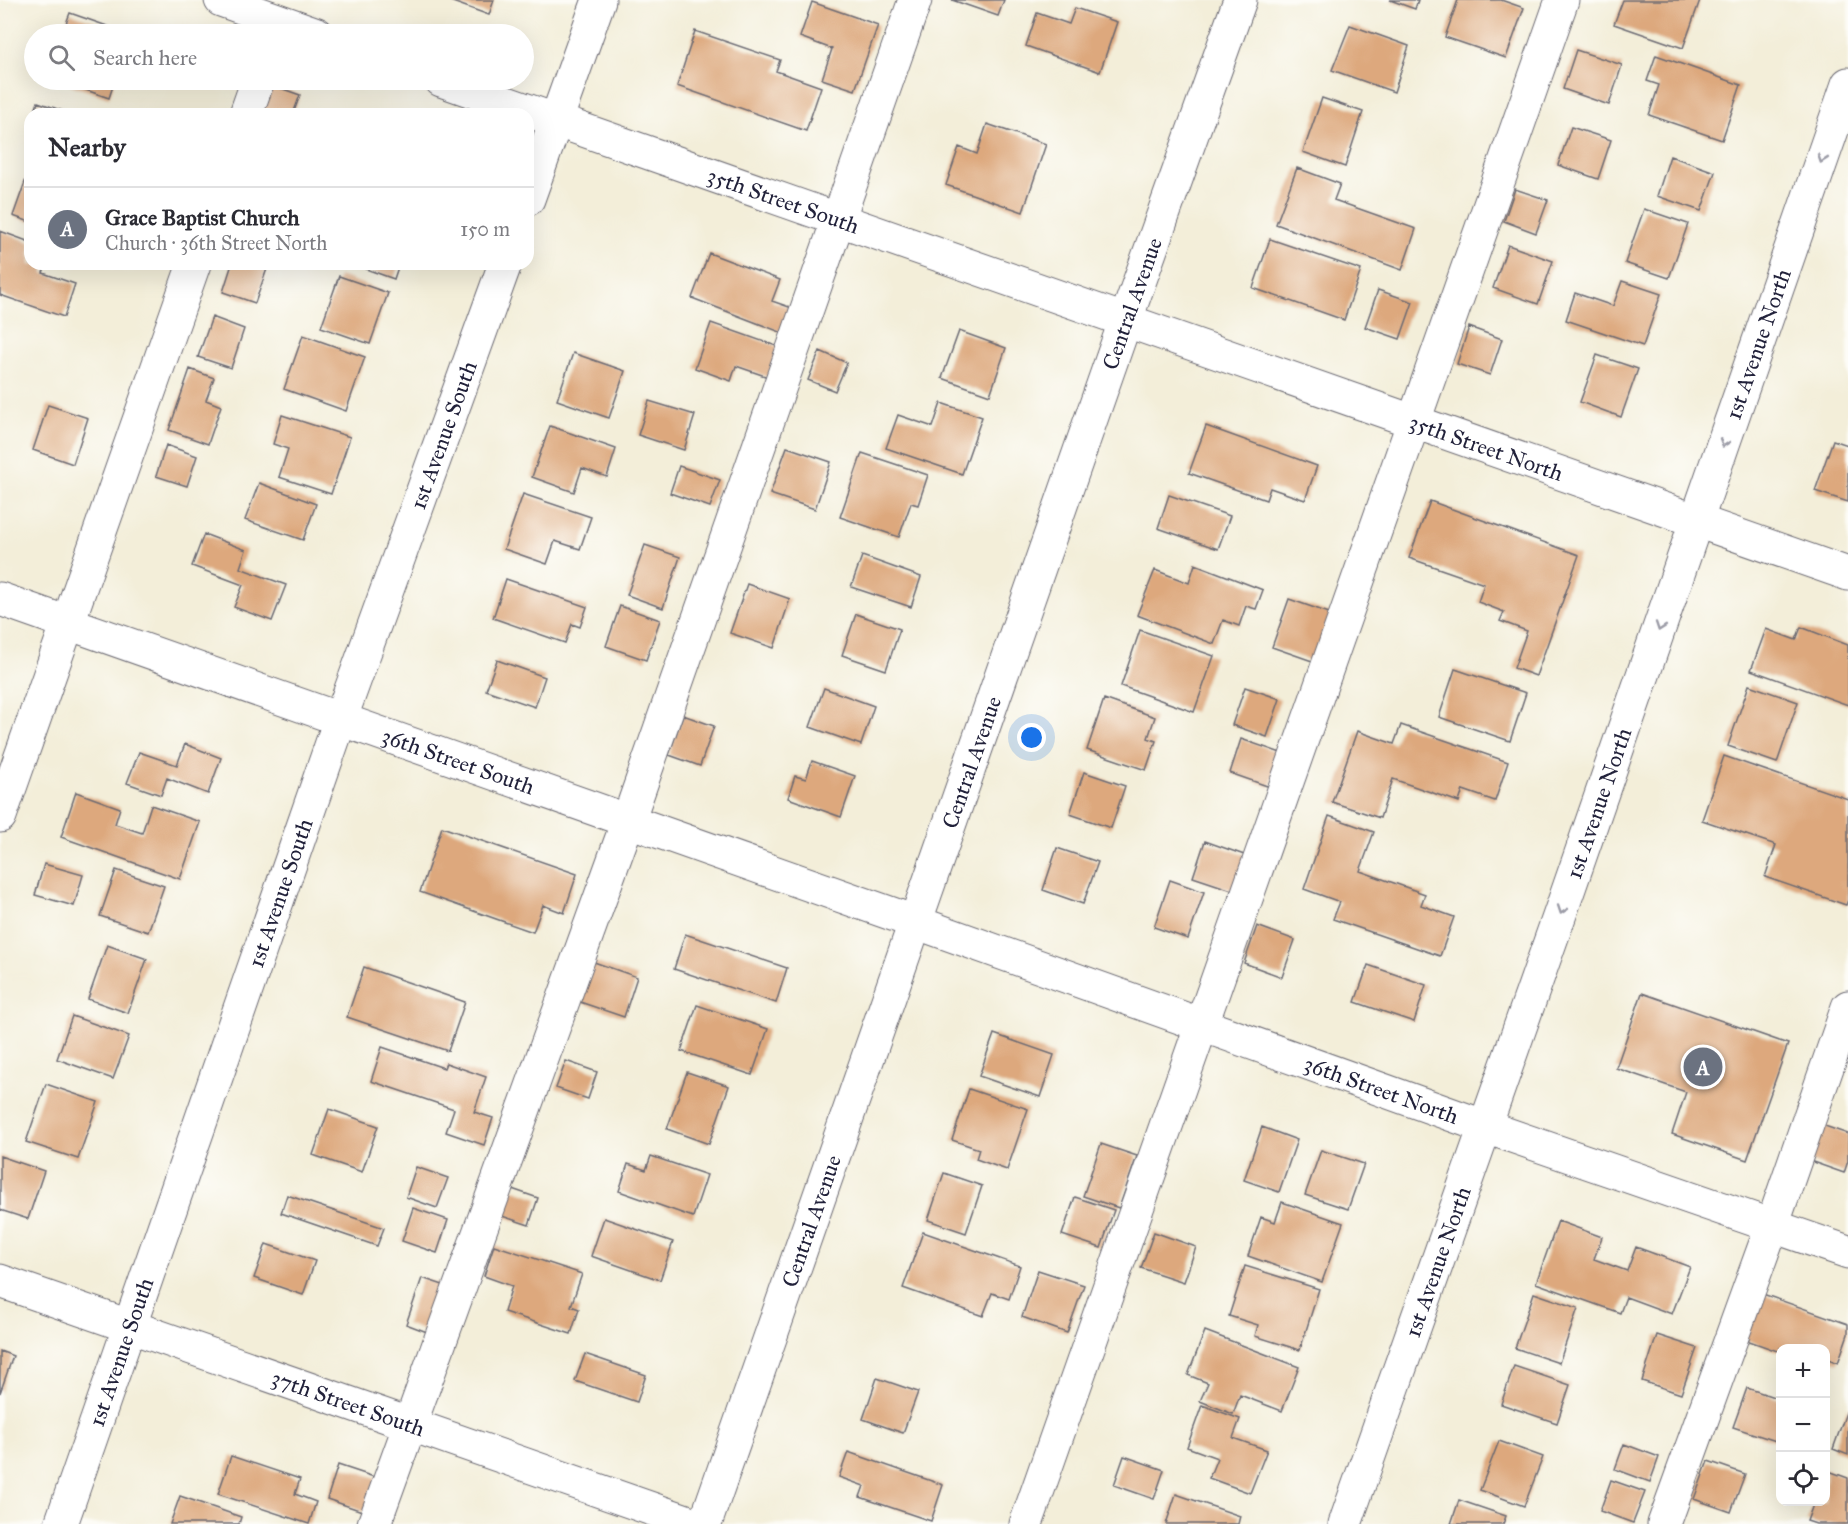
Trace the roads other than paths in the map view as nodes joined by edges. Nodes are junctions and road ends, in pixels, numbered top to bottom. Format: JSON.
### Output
{"nodes":[{"id":1,"x":221,"y":0,"type":"edge"},
{"id":2,"x":599,"y":0,"type":"edge"},
{"id":3,"x":915,"y":0,"type":"edge"},
{"id":4,"x":1240,"y":0,"type":"edge"},
{"id":5,"x":1562,"y":0,"type":"edge"},
{"id":6,"x":280,"y":18,"type":"edge"},
{"id":7,"x":294,"y":24,"type":"edge"},
{"id":8,"x":1848,"y":84,"type":"edge"},
{"id":9,"x":254,"y":90,"type":"edge"},
{"id":10,"x":469,"y":90,"type":"edge"},
{"id":11,"x":248,"y":108,"type":"edge"},
{"id":12,"x":520,"y":108,"type":"edge"},
{"id":13,"x":534,"y":113,"type":"edge"},
{"id":14,"x":556,"y":121,"type":"junction"},
{"id":15,"x":534,"y":182,"type":"edge"},
{"id":16,"x":838,"y":218,"type":"junction"},
{"id":17,"x":192,"y":270,"type":"edge"},
{"id":18,"x":503,"y":270,"type":"edge"},
{"id":19,"x":1126,"y":319,"type":"junction"},
{"id":20,"x":1414,"y":421,"type":"junction"},
{"id":21,"x":1698,"y":521,"type":"junction"},
{"id":22,"x":1848,"y":574,"type":"edge"},
{"id":23,"x":0,"y":599,"type":"edge"},
{"id":24,"x":69,"y":623,"type":"junction"},
{"id":25,"x":340,"y":720,"type":"junction"},
{"id":26,"x":0,"y":816,"type":"edge"},
{"id":27,"x":628,"y":821,"type":"junction"},
{"id":28,"x":915,"y":922,"type":"junction"},
{"id":29,"x":1848,"y":1007,"type":"edge"},
{"id":30,"x":1201,"y":1025,"type":"junction"},
{"id":31,"x":1486,"y":1127,"type":"junction"},
{"id":32,"x":1772,"y":1226,"type":"junction"},
{"id":33,"x":1848,"y":1252,"type":"edge"},
{"id":34,"x":0,"y":1281,"type":"edge"},
{"id":35,"x":131,"y":1327,"type":"junction"},
{"id":36,"x":409,"y":1425,"type":"junction"},
{"id":37,"x":61,"y":1524,"type":"edge"},
{"id":38,"x":374,"y":1524,"type":"edge"},
{"id":39,"x":695,"y":1524,"type":"edge"},
{"id":40,"x":705,"y":1524,"type":"edge"},
{"id":41,"x":1026,"y":1524,"type":"edge"},
{"id":42,"x":1346,"y":1524,"type":"edge"},
{"id":43,"x":1664,"y":1524,"type":"edge"}],
"edges":[{"from":1,"to":6,"type":"street"},
{"from":2,"to":14,"type":"street"},
{"from":3,"to":16,"type":"street"},
{"from":4,"to":19,"type":"street","name":"Central Avenue"},
{"from":5,"to":20,"type":"street"},
{"from":6,"to":7,"type":"street"},
{"from":8,"to":21,"type":"street","name":"1st Avenue North","one_way":true},
{"from":9,"to":11,"type":"street"},
{"from":10,"to":12,"type":"street","name":"35th Street South"},
{"from":13,"to":14,"type":"street","name":"35th Street South"},
{"from":14,"to":15,"type":"street"},
{"from":14,"to":16,"type":"street","name":"35th Street South"},
{"from":16,"to":19,"type":"street","name":"35th Street South"},
{"from":16,"to":27,"type":"street"},
{"from":17,"to":24,"type":"street"},
{"from":18,"to":25,"type":"street","name":"1st Avenue South"},
{"from":19,"to":20,"type":"street","name":"35th Street North"},
{"from":19,"to":28,"type":"street","name":"Central Avenue"},
{"from":20,"to":21,"type":"street","name":"35th Street North"},
{"from":20,"to":30,"type":"street"},
{"from":21,"to":22,"type":"street","name":"35th Street North"},
{"from":21,"to":31,"type":"street","name":"1st Avenue North","one_way":true},
{"from":23,"to":24,"type":"street","name":"36th Street South"},
{"from":24,"to":25,"type":"street","name":"36th Street South"},
{"from":24,"to":26,"type":"street"},
{"from":25,"to":27,"type":"street","name":"36th Street South"},
{"from":25,"to":35,"type":"street","name":"1st Avenue South"},
{"from":27,"to":28,"type":"street","name":"36th Street South"},
{"from":27,"to":36,"type":"street"},
{"from":28,"to":30,"type":"street","name":"36th Street North"},
{"from":28,"to":40,"type":"street","name":"Central Avenue"},
{"from":29,"to":32,"type":"street"},
{"from":30,"to":31,"type":"street","name":"36th Street North"},
{"from":30,"to":41,"type":"street"},
{"from":31,"to":32,"type":"street","name":"36th Street North"},
{"from":31,"to":42,"type":"street","name":"1st Avenue North"},
{"from":32,"to":33,"type":"street","name":"36th Street North"},
{"from":32,"to":43,"type":"street"},
{"from":34,"to":35,"type":"street","name":"37th Street South"},
{"from":35,"to":36,"type":"street","name":"37th Street South"},
{"from":35,"to":37,"type":"street","name":"1st Avenue South"},
{"from":36,"to":38,"type":"street"},
{"from":36,"to":39,"type":"street","name":"37th Street South"}]}
